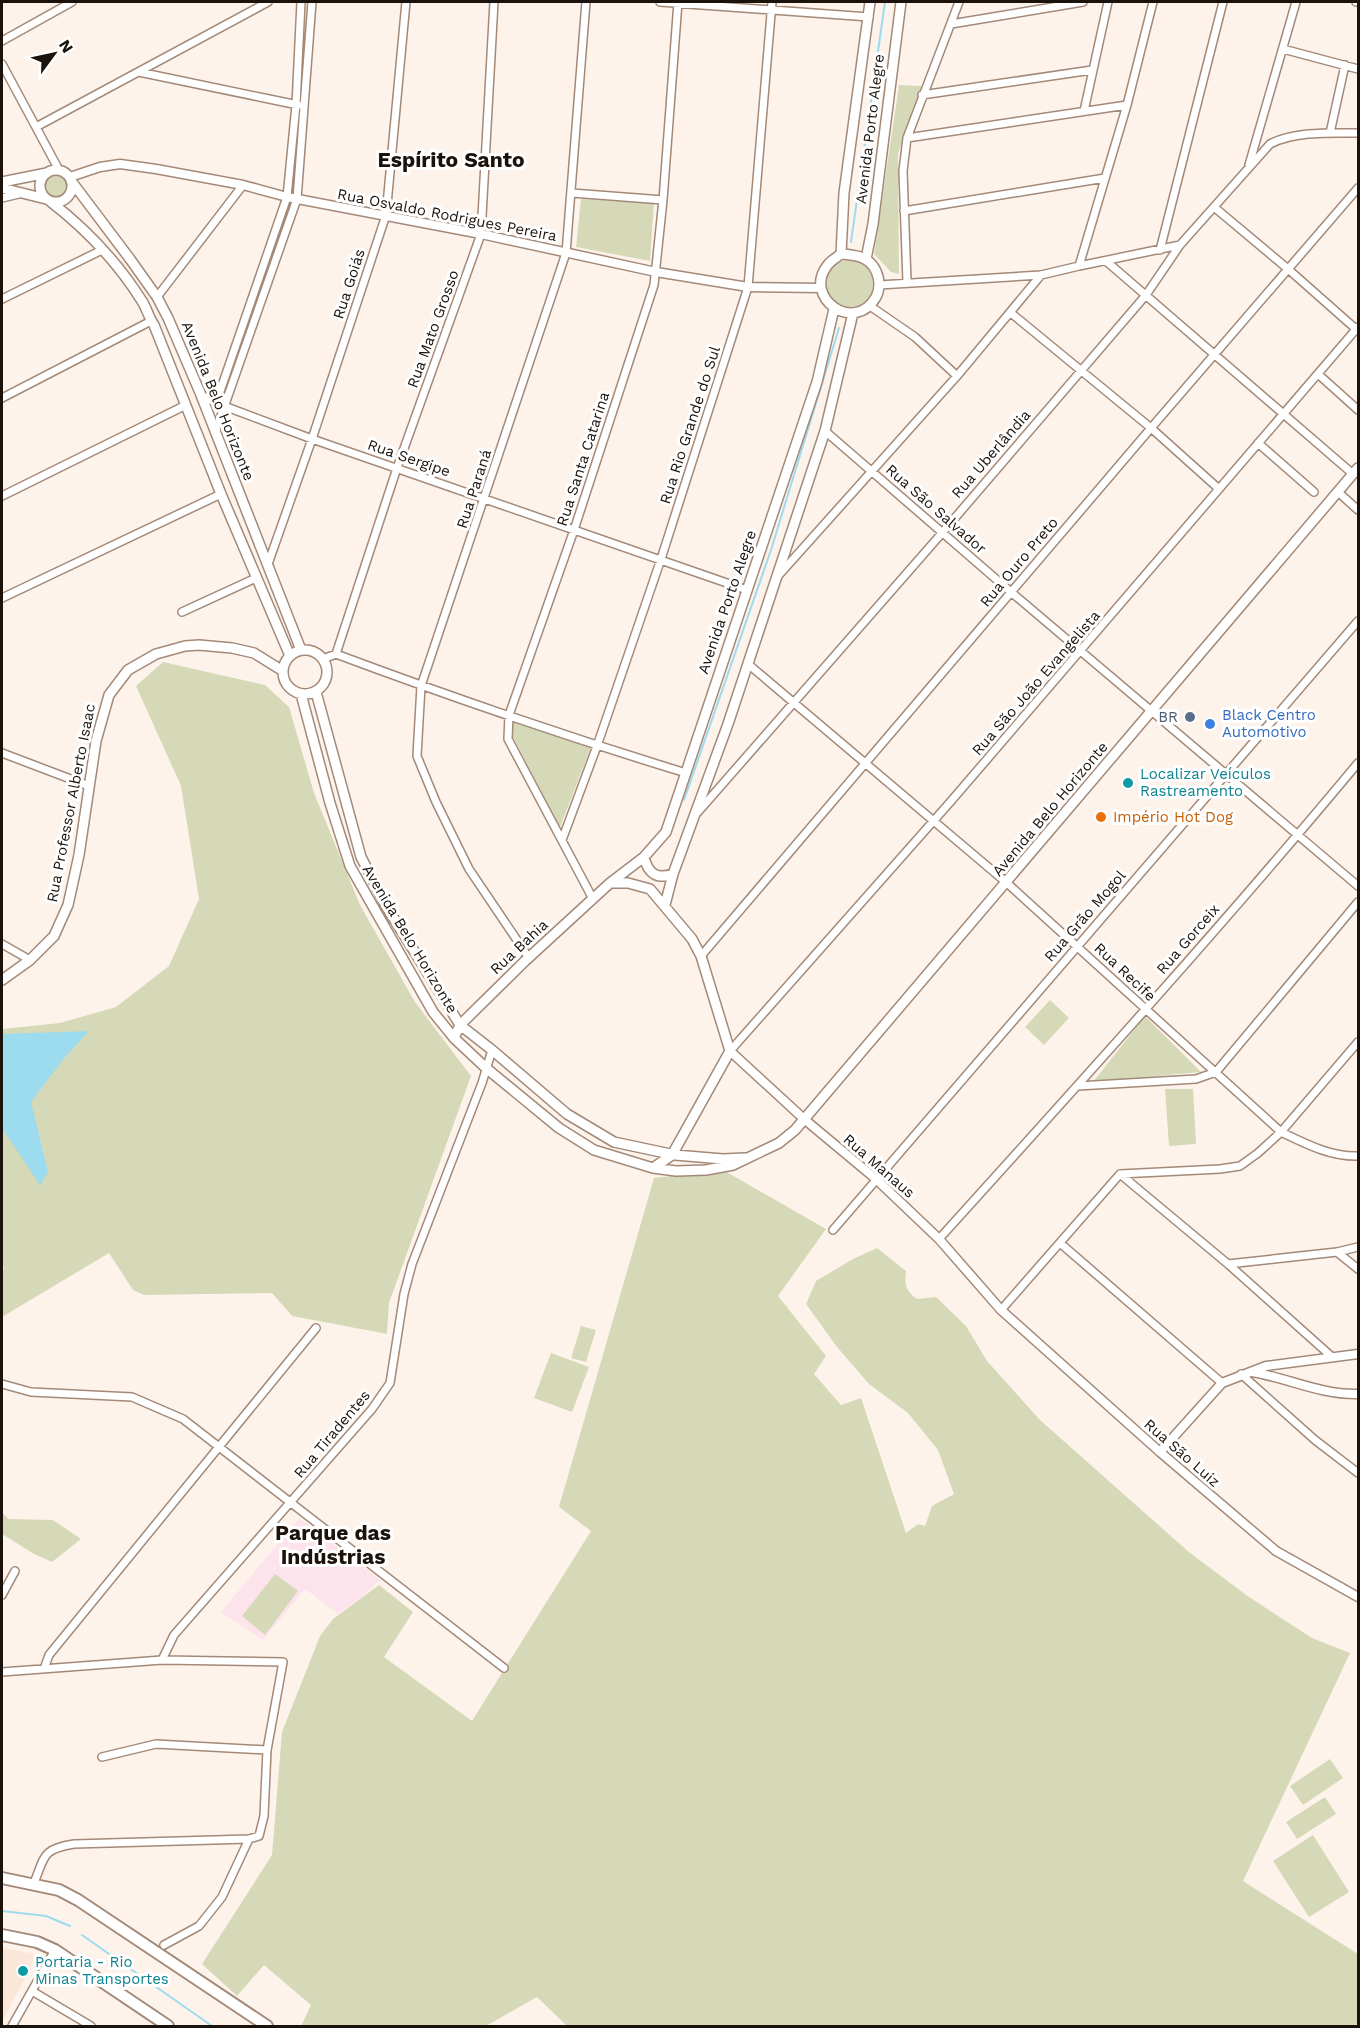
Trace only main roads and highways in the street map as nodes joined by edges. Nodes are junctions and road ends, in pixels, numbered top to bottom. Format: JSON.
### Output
{"nodes":[{"id":1,"x":870,"y":2,"type":"edge"},
{"id":2,"x":901,"y":2,"type":"edge"},
{"id":3,"x":47,"y":173,"type":"junction"},
{"id":4,"x":71,"y":180,"type":"junction"},
{"id":5,"x":2,"y":182,"type":"edge"},
{"id":6,"x":2,"y":188,"type":"edge"},
{"id":7,"x":48,"y":201,"type":"junction"},
{"id":8,"x":841,"y":254,"type":"junction"},
{"id":9,"x":866,"y":259,"type":"junction"},
{"id":10,"x":834,"y":309,"type":"junction"},
{"id":11,"x":853,"y":313,"type":"junction"},
{"id":12,"x":1356,"y":471,"type":"edge"},
{"id":13,"x":301,"y":650,"type":"junction"},
{"id":14,"x":290,"y":656,"type":"junction"},
{"id":15,"x":283,"y":671,"type":"junction"},
{"id":16,"x":316,"y":692,"type":"junction"},
{"id":17,"x":301,"y":694,"type":"junction"},
{"id":18,"x":644,"y":857,"type":"junction"},
{"id":19,"x":673,"y":874,"type":"junction"},
{"id":20,"x":610,"y":883,"type":"junction"},
{"id":21,"x":665,"y":905,"type":"junction"},
{"id":22,"x":2,"y":980,"type":"edge"},
{"id":23,"x":460,"y":1025,"type":"junction"},
{"id":24,"x":454,"y":1038,"type":"junction"},
{"id":25,"x":672,"y":1155,"type":"junction"},
{"id":26,"x":753,"y":1157,"type":"junction"},
{"id":27,"x":653,"y":1168,"type":"junction"},
{"id":28,"x":2,"y":1878,"type":"edge"},
{"id":29,"x":2,"y":1935,"type":"edge"},
{"id":30,"x":168,"y":2026,"type":"edge"},
{"id":31,"x":267,"y":2026,"type":"edge"}],
"edges":[{"from":1,"to":8,"type":"main road","name":"Avenida Porto Alegre"},
{"from":2,"to":9,"type":"main road","name":"Avenida Porto Alegre"},
{"from":3,"to":4,"type":"main road"},
{"from":3,"to":5,"type":"main road"},
{"from":3,"to":7,"type":"main road"},
{"from":4,"to":7,"type":"main road"},
{"from":4,"to":13,"type":"main road","name":"Avenida Belo Horizonte"},
{"from":6,"to":7,"type":"main road"},
{"from":7,"to":14,"type":"main road","name":"Avenida Belo Horizonte"},
{"from":8,"to":9,"type":"main road"},
{"from":8,"to":10,"type":"main road"},
{"from":9,"to":11,"type":"main road"},
{"from":10,"to":11,"type":"main road"},
{"from":10,"to":18,"type":"main road","name":"Avenida Porto Alegre"},
{"from":11,"to":19,"type":"main road"},
{"from":12,"to":26,"type":"main road","name":"Avenida Belo Horizonte"},
{"from":13,"to":14,"type":"main road"},
{"from":13,"to":16,"type":"main road"},
{"from":14,"to":15,"type":"main road"},
{"from":15,"to":17,"type":"main road"},
{"from":15,"to":22,"type":"main road","name":"Rua Professor Alberto Isaac"},
{"from":16,"to":17,"type":"main road"},
{"from":16,"to":23,"type":"main road","name":"Avenida Belo Horizonte"},
{"from":17,"to":24,"type":"main road","name":"Avenida Belo Horizonte"},
{"from":18,"to":19,"type":"main road"},
{"from":18,"to":20,"type":"main road","name":"Avenida Porto Alegre"},
{"from":19,"to":21,"type":"main road"},
{"from":20,"to":21,"type":"main road"},
{"from":20,"to":23,"type":"main road","name":"Rua Bahia"},
{"from":21,"to":25,"type":"main road"},
{"from":23,"to":24,"type":"main road","name":"Rua Bahia"},
{"from":23,"to":25,"type":"main road","name":"Avenida Belo Horizonte"},
{"from":24,"to":27,"type":"main road","name":"Avenida Belo Horizonte"},
{"from":25,"to":26,"type":"main road","name":"Avenida Belo Horizonte"},
{"from":25,"to":27,"type":"main road"},
{"from":26,"to":27,"type":"main road","name":"Avenida Belo Horizonte"},
{"from":28,"to":31,"type":"main road"},
{"from":29,"to":30,"type":"main road"}]}
